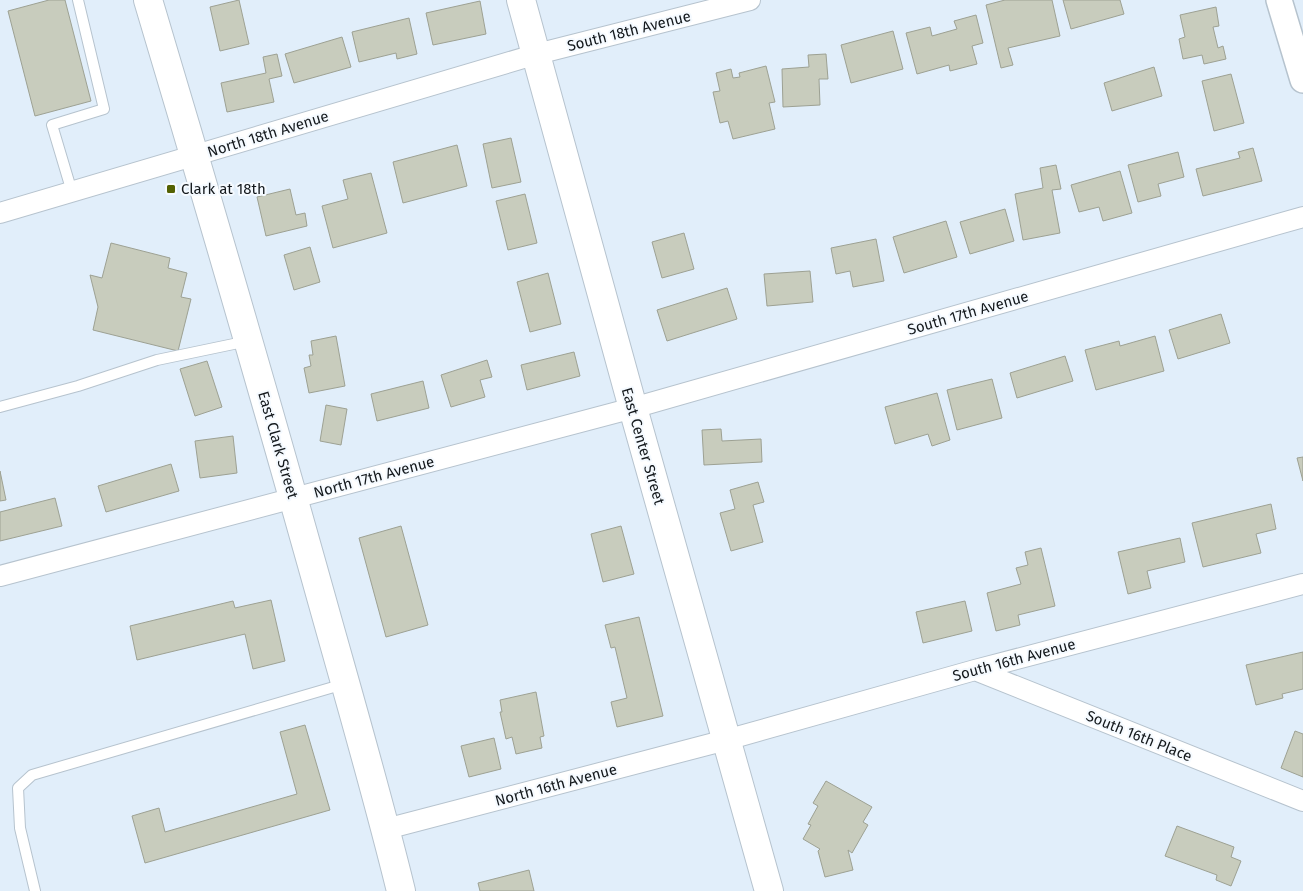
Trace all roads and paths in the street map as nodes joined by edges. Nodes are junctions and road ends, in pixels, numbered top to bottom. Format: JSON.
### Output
{"nodes":[{"id":1,"x":78,"y":0,"type":"edge"},
{"id":2,"x":148,"y":0,"type":"edge"},
{"id":3,"x":521,"y":0,"type":"edge"},
{"id":4,"x":750,"y":0,"type":"edge"},
{"id":5,"x":1279,"y":0,"type":"edge"},
{"id":6,"x":1299,"y":49,"type":"edge"},
{"id":7,"x":537,"y":54,"type":"junction"},
{"id":8,"x":1303,"y":80,"type":"edge"},
{"id":9,"x":195,"y":156,"type":"junction"},
{"id":10,"x":72,"y":192,"type":"junction"},
{"id":11,"x":0,"y":213,"type":"edge"},
{"id":12,"x":1303,"y":218,"type":"edge"},
{"id":13,"x":248,"y":341,"type":"junction"},
{"id":14,"x":0,"y":406,"type":"edge"},
{"id":15,"x":633,"y":408,"type":"junction"},
{"id":16,"x":294,"y":498,"type":"junction"},
{"id":17,"x":0,"y":576,"type":"edge"},
{"id":18,"x":1303,"y":584,"type":"edge"},
{"id":19,"x":975,"y":670,"type":"junction"},
{"id":20,"x":345,"y":684,"type":"junction"},
{"id":21,"x":726,"y":740,"type":"junction"},
{"id":22,"x":1303,"y":801,"type":"edge"},
{"id":23,"x":386,"y":829,"type":"junction"},
{"id":24,"x":35,"y":891,"type":"edge"},
{"id":25,"x":401,"y":891,"type":"edge"},
{"id":26,"x":769,"y":891,"type":"edge"}],
"edges":[{"from":1,"to":10,"type":"lane"},
{"from":2,"to":9,"type":"main road","name":"East Clark Street"},
{"from":3,"to":7,"type":"main road","name":"East Center Street"},
{"from":4,"to":7,"type":"street","name":"South 18th Avenue"},
{"from":5,"to":6,"type":"street"},
{"from":6,"to":8,"type":"street"},
{"from":7,"to":9,"type":"street","name":"North 18th Avenue"},
{"from":7,"to":15,"type":"main road","name":"East Center Street"},
{"from":9,"to":10,"type":"street","name":"North 18th Avenue"},
{"from":9,"to":13,"type":"main road","name":"East Clark Street"},
{"from":10,"to":11,"type":"street","name":"North 18th Avenue"},
{"from":12,"to":15,"type":"street","name":"South 17th Avenue"},
{"from":13,"to":14,"type":"lane"},
{"from":13,"to":16,"type":"main road","name":"East Clark Street"},
{"from":15,"to":16,"type":"street","name":"North 17th Avenue"},
{"from":15,"to":21,"type":"main road","name":"East Center Street"},
{"from":16,"to":17,"type":"street","name":"North 17th Avenue"},
{"from":16,"to":20,"type":"main road","name":"East Clark Street"},
{"from":18,"to":19,"type":"street","name":"South 16th Avenue"},
{"from":19,"to":21,"type":"street","name":"South 16th Avenue"},
{"from":19,"to":22,"type":"street","name":"South 16th Place"},
{"from":20,"to":23,"type":"main road","name":"East Clark Street"},
{"from":20,"to":24,"type":"lane"},
{"from":21,"to":23,"type":"street","name":"North 16th Avenue"},
{"from":21,"to":26,"type":"main road","name":"East Center Street"},
{"from":23,"to":25,"type":"main road","name":"East Clark Street"}]}
